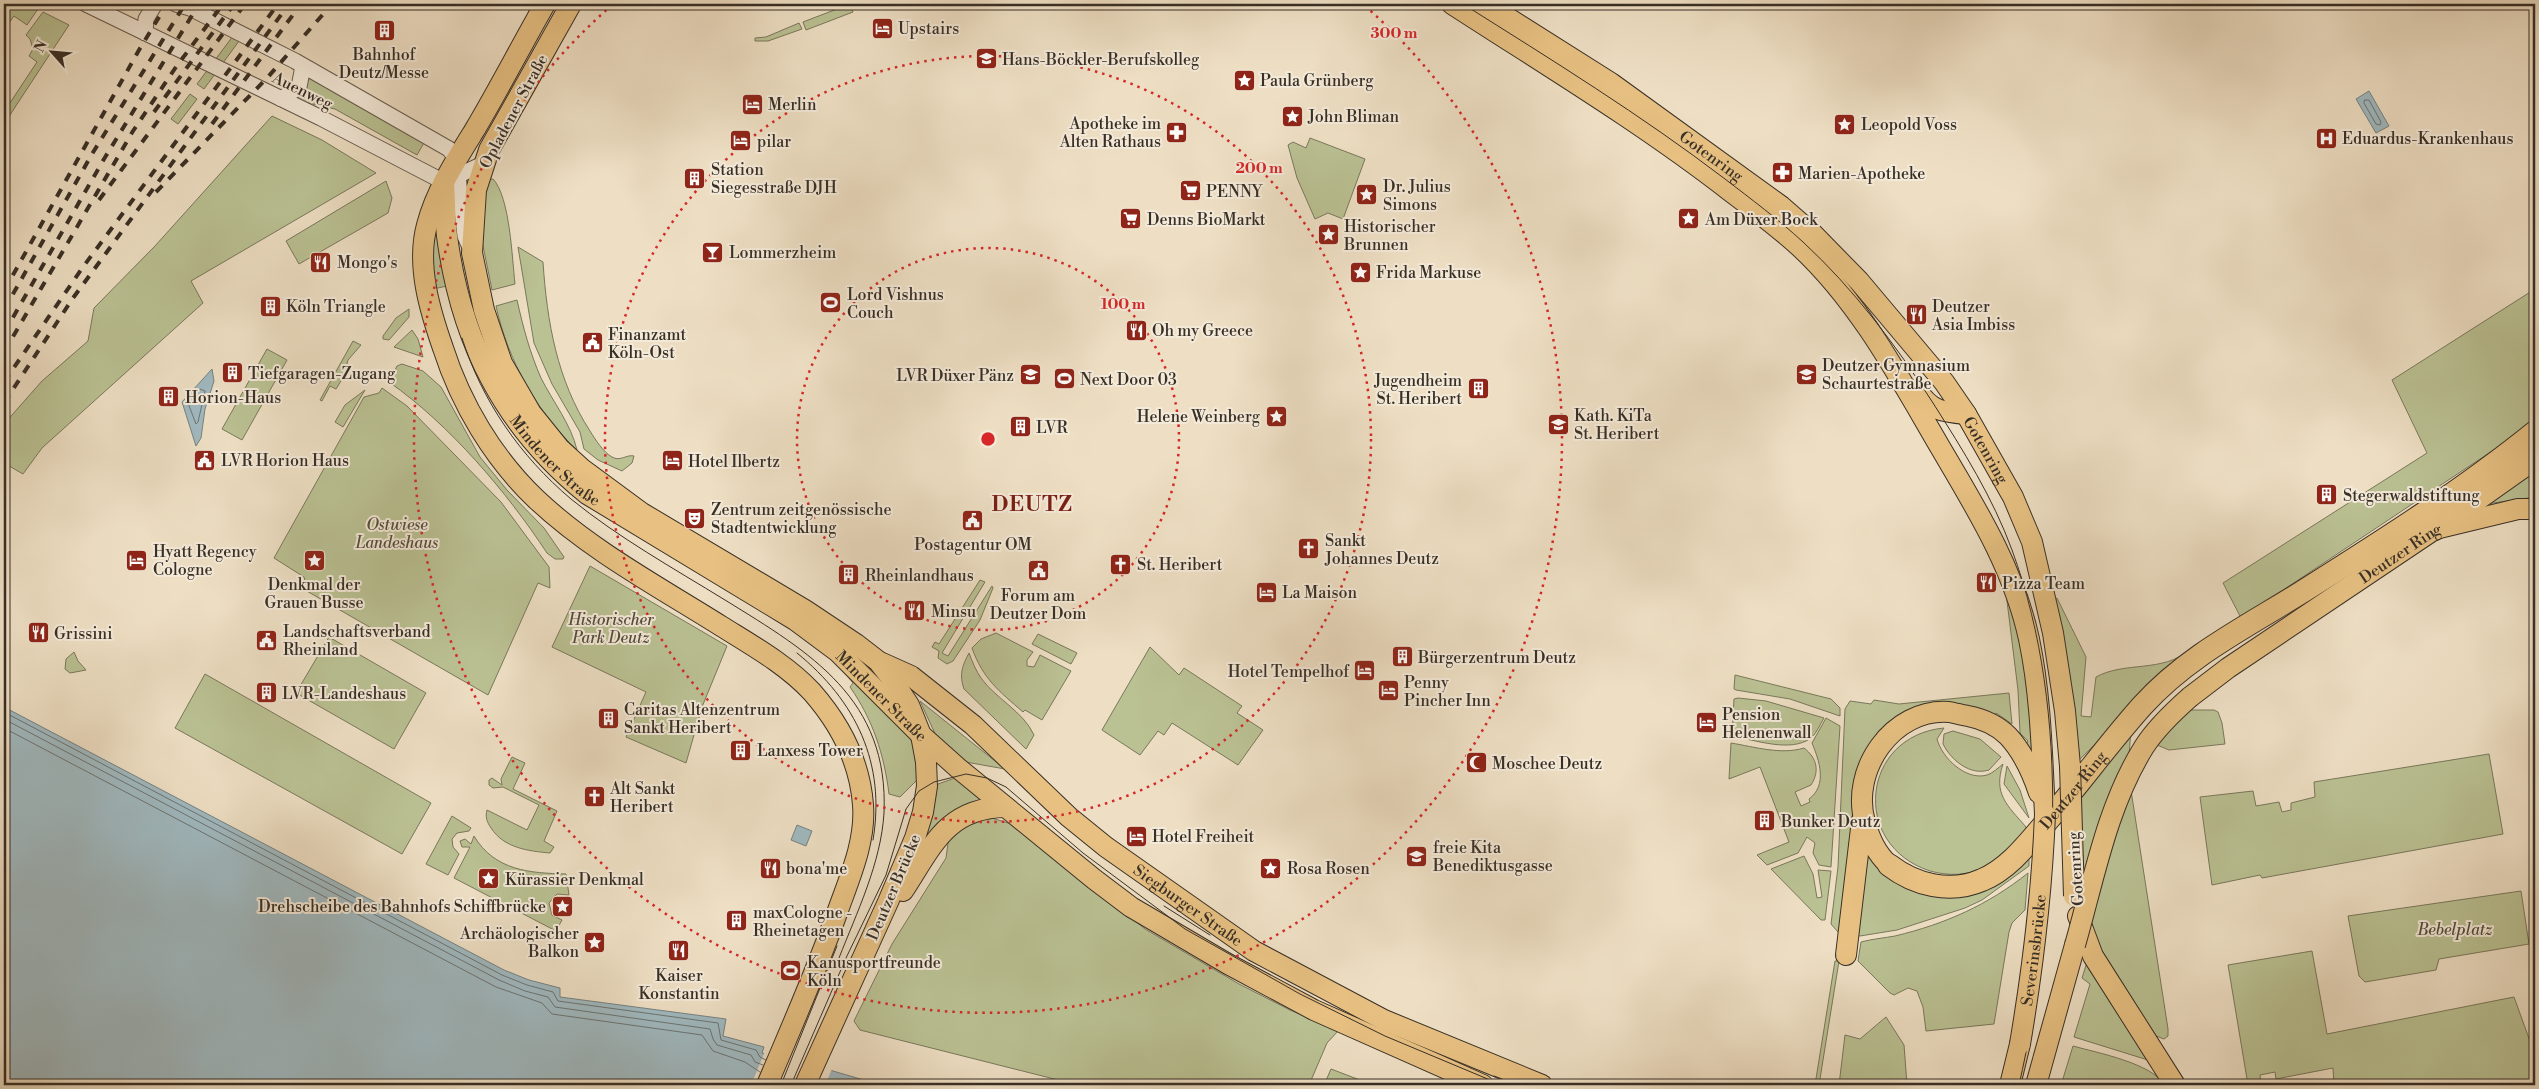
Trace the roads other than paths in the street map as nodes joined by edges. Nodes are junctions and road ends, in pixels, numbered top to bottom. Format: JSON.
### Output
{"nodes":[{"id":1,"x":86,"y":4,"type":"edge"},
{"id":2,"x":155,"y":4,"type":"edge"},
{"id":3,"x":176,"y":4,"type":"edge"},
{"id":4,"x":545,"y":4,"type":"edge"},
{"id":5,"x":570,"y":4,"type":"edge"},
{"id":6,"x":1452,"y":4,"type":"edge"},
{"id":7,"x":1486,"y":4,"type":"edge"},
{"id":8,"x":145,"y":33,"type":"junction"},
{"id":9,"x":303,"y":66,"type":"junction"},
{"id":10,"x":281,"y":99,"type":"junction"},
{"id":11,"x":483,"y":164,"type":"junction"},
{"id":12,"x":453,"y":172,"type":"junction"},
{"id":13,"x":472,"y":253,"type":"junction"},
{"id":14,"x":467,"y":319,"type":"junction"},
{"id":15,"x":491,"y":332,"type":"junction"},
{"id":16,"x":440,"y":342,"type":"junction"},
{"id":17,"x":1902,"y":380,"type":"junction"},
{"id":18,"x":1944,"y":382,"type":"junction"},
{"id":19,"x":1931,"y":407,"type":"junction"},
{"id":20,"x":1966,"y":414,"type":"junction"},
{"id":21,"x":2535,"y":432,"type":"edge"},
{"id":22,"x":2535,"y":458,"type":"edge"},
{"id":23,"x":2535,"y":509,"type":"edge"},
{"id":24,"x":2436,"y":529,"type":"junction"},
{"id":25,"x":878,"y":661,"type":"junction"},
{"id":26,"x":922,"y":736,"type":"junction"},
{"id":27,"x":1005,"y":807,"type":"junction"},
{"id":28,"x":1862,"y":813,"type":"junction"},
{"id":29,"x":2045,"y":814,"type":"junction"},
{"id":30,"x":1889,"y":864,"type":"joint"},
{"id":31,"x":876,"y":929,"type":"junction"},
{"id":32,"x":1846,"y":955,"type":"dead end"},
{"id":33,"x":2070,"y":965,"type":"joint"},
{"id":34,"x":767,"y":1085,"type":"edge"},
{"id":35,"x":805,"y":1085,"type":"edge"},
{"id":36,"x":1483,"y":1085,"type":"edge"},
{"id":37,"x":1542,"y":1085,"type":"edge"},
{"id":38,"x":2010,"y":1085,"type":"edge"},
{"id":39,"x":2036,"y":1085,"type":"edge"},
{"id":40,"x":2175,"y":1085,"type":"edge"}],
"edges":[{"from":1,"to":8,"type":"street","name":"Auenweg"},
{"from":2,"to":8,"type":"street"},
{"from":3,"to":9,"type":"street","name":"Auenweg"},
{"from":4,"to":12,"type":"main road","name":"Opladener Straße"},
{"from":5,"to":11,"type":"main road","name":"Opladener Straße"},
{"from":6,"to":17,"type":"main road","name":"Gotenring"},
{"from":7,"to":18,"type":"main road","name":"Gotenring"},
{"from":8,"to":10,"type":"street","name":"Auenweg"},
{"from":9,"to":10,"type":"street"},
{"from":9,"to":12,"type":"street","name":"Auenweg"},
{"from":10,"to":12,"type":"street","name":"Auenweg"},
{"from":11,"to":12,"type":"street"},
{"from":11,"to":13,"type":"main road","name":"Opladener Straße"},
{"from":12,"to":13,"type":"street"},
{"from":12,"to":14,"type":"main road","name":"Mindener Straße"},
{"from":12,"to":16,"type":"main road"},
{"from":13,"to":15,"type":"main road","name":"Mindener Straße"},
{"from":14,"to":15,"type":"main road"},
{"from":14,"to":16,"type":"main road"},
{"from":14,"to":26,"type":"main road","name":"Mindener Straße"},
{"from":15,"to":25,"type":"main road","name":"Mindener Straße"},
{"from":16,"to":34,"type":"main road"},
{"from":17,"to":19,"type":"main road"},
{"from":17,"to":29,"type":"main road","name":"Gotenring"},
{"from":18,"to":19,"type":"main road"},
{"from":18,"to":20,"type":"main road","name":"Gotenring"},
{"from":19,"to":20,"type":"main road"},
{"from":20,"to":40,"type":"main road","name":"Gotenring","bridge":true},
{"from":21,"to":30,"type":"highway","name":"Deutzer Ring"},
{"from":22,"to":24,"type":"highway","name":"Deutzer Ring"},
{"from":23,"to":24,"type":"main road"},
{"from":24,"to":33,"type":"main road","name":"Deutzer Ring","bridge":true},
{"from":25,"to":26,"type":"main road","name":"Mindener Straße"},
{"from":25,"to":37,"type":"main road","name":"Siegburger Straße"},
{"from":26,"to":27,"type":"main road","name":"Siegburger Straße"},
{"from":26,"to":31,"type":"main road","name":"Deutzer Brücke"},
{"from":27,"to":31,"type":"main road"},
{"from":27,"to":36,"type":"main road","name":"Siegburger Straße"},
{"from":28,"to":29,"type":"main road","name":"Deutzer Ring"},
{"from":28,"to":30,"type":"main road","name":"Deutzer Ring"},
{"from":28,"to":32,"type":"main road"},
{"from":29,"to":38,"type":"main road","name":"Severinsbrücke","bridge":true},
{"from":31,"to":35,"type":"main road","name":"Deutzer Brücke"},
{"from":33,"to":39,"type":"main road","name":"Severinsbrücke"}]}
